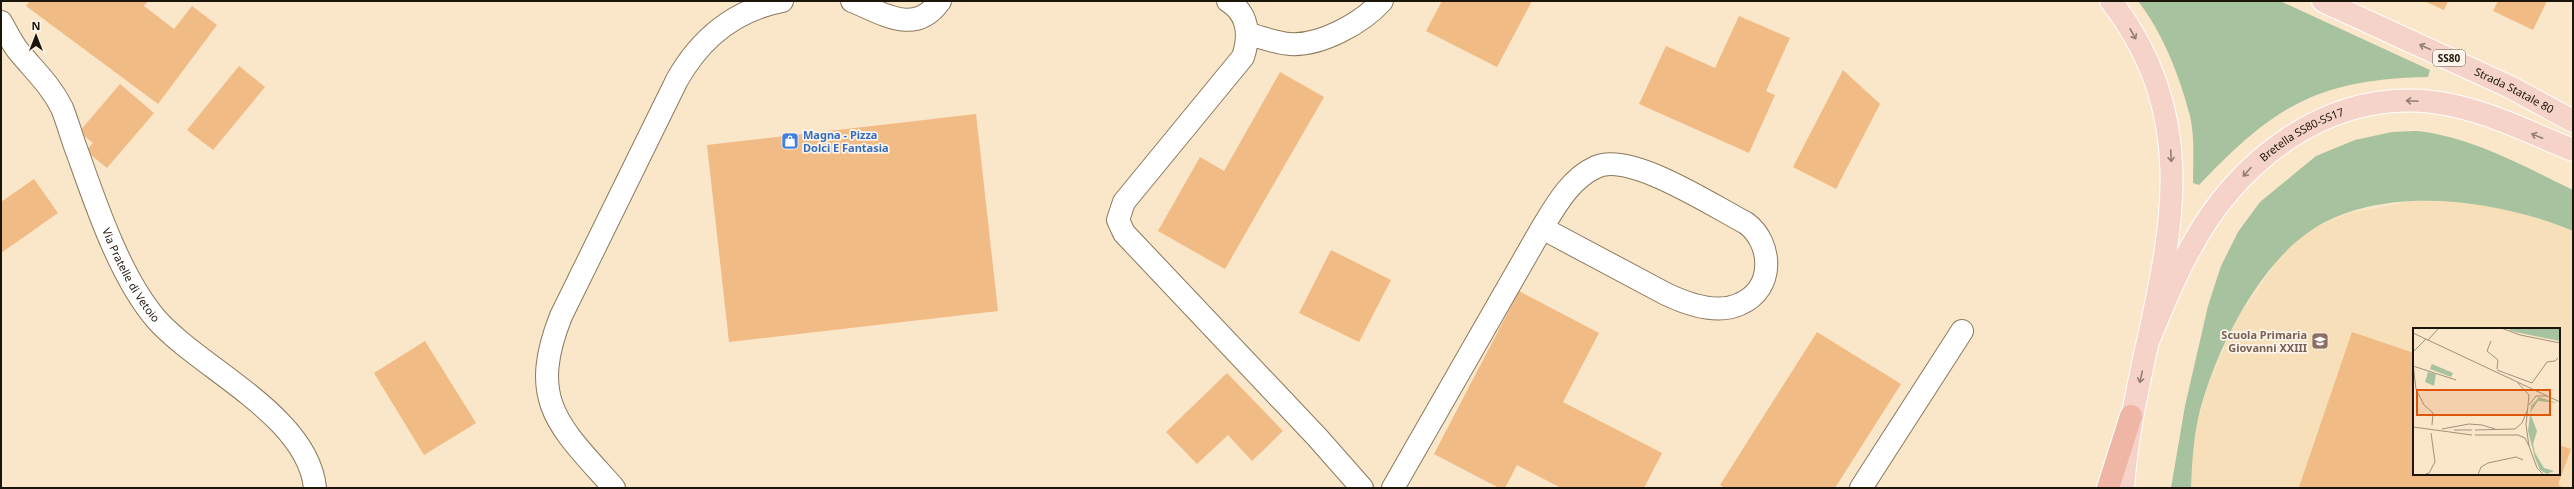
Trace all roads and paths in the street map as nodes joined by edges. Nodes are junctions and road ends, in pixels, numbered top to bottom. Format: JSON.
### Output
{"nodes":[{"id":1,"x":782,"y":1,"type":"edge"},
{"id":2,"x":852,"y":1,"type":"edge"},
{"id":3,"x":940,"y":1,"type":"edge"},
{"id":4,"x":1228,"y":1,"type":"edge"},
{"id":5,"x":1382,"y":1,"type":"edge"},
{"id":6,"x":2111,"y":1,"type":"edge"},
{"id":7,"x":2323,"y":1,"type":"edge"},
{"id":8,"x":1,"y":22,"type":"edge"},
{"id":9,"x":1248,"y":34,"type":"junction"},
{"id":10,"x":2573,"y":121,"type":"edge"},
{"id":11,"x":2573,"y":150,"type":"edge"},
{"id":12,"x":1542,"y":228,"type":"junction"},
{"id":13,"x":1962,"y":331,"type":"dead end"},
{"id":14,"x":2150,"y":339,"type":"junction"},
{"id":15,"x":2131,"y":416,"type":"junction"},
{"id":16,"x":315,"y":488,"type":"edge"},
{"id":17,"x":614,"y":488,"type":"edge"},
{"id":18,"x":1362,"y":488,"type":"edge"},
{"id":19,"x":1393,"y":488,"type":"edge"},
{"id":20,"x":1861,"y":488,"type":"edge"},
{"id":21,"x":2108,"y":488,"type":"edge"},
{"id":22,"x":2123,"y":488,"type":"edge"}],
"edges":[{"from":1,"to":17,"type":"street"},
{"from":2,"to":3,"type":"street"},
{"from":4,"to":9,"type":"street"},
{"from":5,"to":9,"type":"street"},
{"from":6,"to":14,"type":"main road","name":"Bretella SS80-SS17","one_way":true},
{"from":10,"to":7,"type":"main road","name":"Strada Statale 80","number":"SS80","one_way":true},
{"from":8,"to":16,"type":"street","name":"Via Pratelle di Vetoio"},
{"from":9,"to":18,"type":"street"},
{"from":11,"to":14,"type":"main road","name":"Bretella SS80-SS17","one_way":true},
{"from":12,"to":12,"type":"street"},
{"from":12,"to":19,"type":"street"},
{"from":13,"to":20,"type":"street"},
{"from":14,"to":15,"type":"main road","name":"Bretella SS80-SS17","one_way":true},
{"from":15,"to":21,"type":"highway"},
{"from":15,"to":22,"type":"main road","name":"Bretella SS80-SS17"}]}
